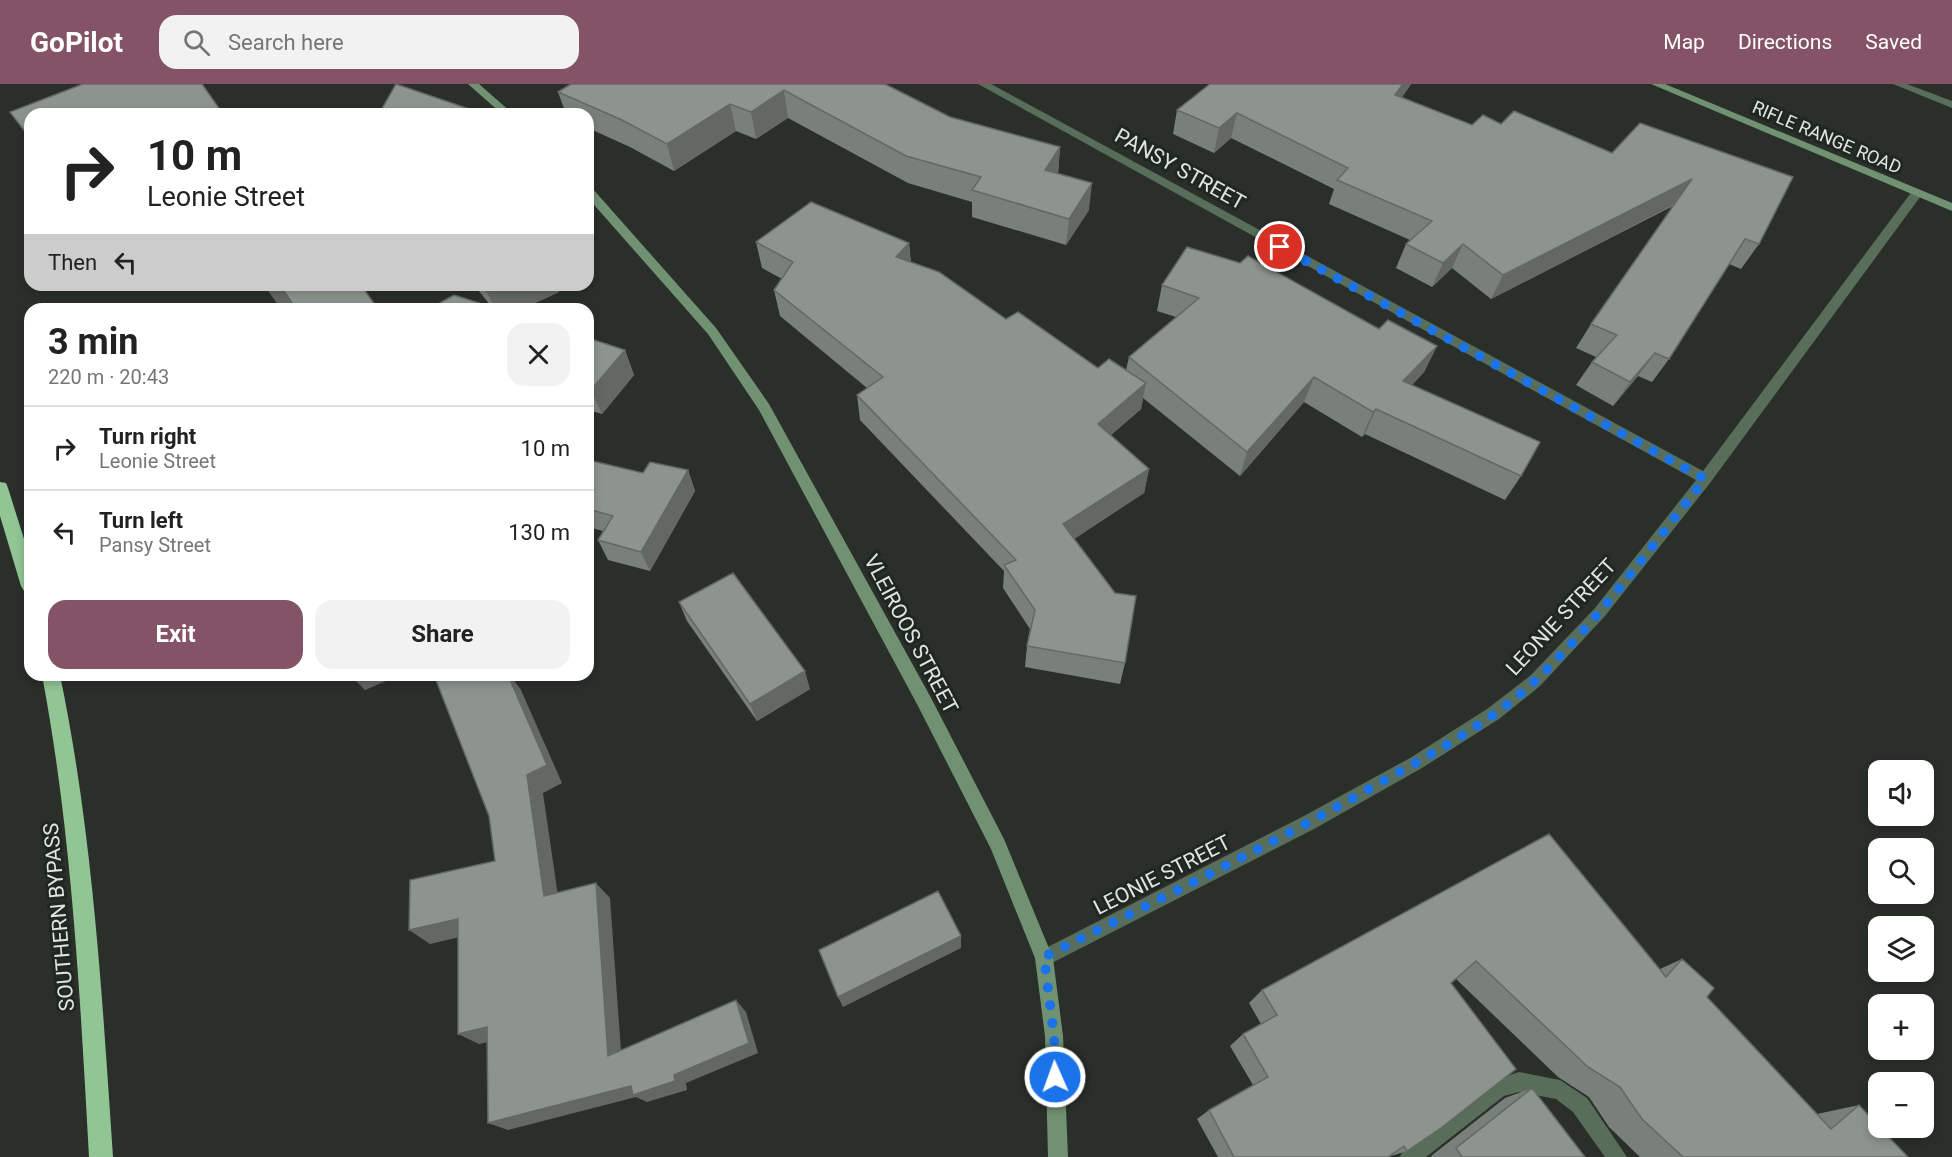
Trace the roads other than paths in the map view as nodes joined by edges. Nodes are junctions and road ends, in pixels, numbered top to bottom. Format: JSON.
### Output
{"nodes":[{"id":1,"x":473,"y":84,"type":"edge"},
{"id":2,"x":983,"y":84,"type":"edge"},
{"id":3,"x":1656,"y":84,"type":"edge"},
{"id":4,"x":1898,"y":84,"type":"edge"},
{"id":5,"x":1952,"y":105,"type":"edge"},
{"id":6,"x":501,"y":108,"type":"edge"},
{"id":7,"x":1917,"y":193,"type":"junction"},
{"id":8,"x":594,"y":198,"type":"edge"},
{"id":9,"x":1952,"y":207,"type":"edge"},
{"id":10,"x":1705,"y":479,"type":"junction"},
{"id":11,"x":0,"y":488,"type":"edge"},
{"id":12,"x":24,"y":566,"type":"edge"},
{"id":13,"x":52,"y":681,"type":"edge"},
{"id":14,"x":1044,"y":957,"type":"junction"},
{"id":15,"x":1416,"y":1155,"type":"edge"},
{"id":16,"x":101,"y":1157,"type":"edge"},
{"id":17,"x":1058,"y":1157,"type":"edge"},
{"id":18,"x":1617,"y":1157,"type":"edge"}],
"edges":[{"from":1,"to":6,"type":"street"},
{"from":2,"to":10,"type":"street","name":"PANSY STREET"},
{"from":3,"to":7,"type":"street","name":"RIFLE RANGE ROAD"},
{"from":4,"to":5,"type":"street"},
{"from":7,"to":9,"type":"street","name":"RIFLE RANGE ROAD"},
{"from":7,"to":10,"type":"street","name":"LEONIE STREET"},
{"from":8,"to":14,"type":"street","name":"VLEIROOS STREET"},
{"from":10,"to":14,"type":"street","name":"LEONIE STREET"},
{"from":11,"to":12,"type":"highway"},
{"from":13,"to":16,"type":"highway","name":"SOUTHERN BYPASS"},
{"from":14,"to":17,"type":"street","name":"VLEIROOS STREET"},
{"from":15,"to":18,"type":"street"}]}
